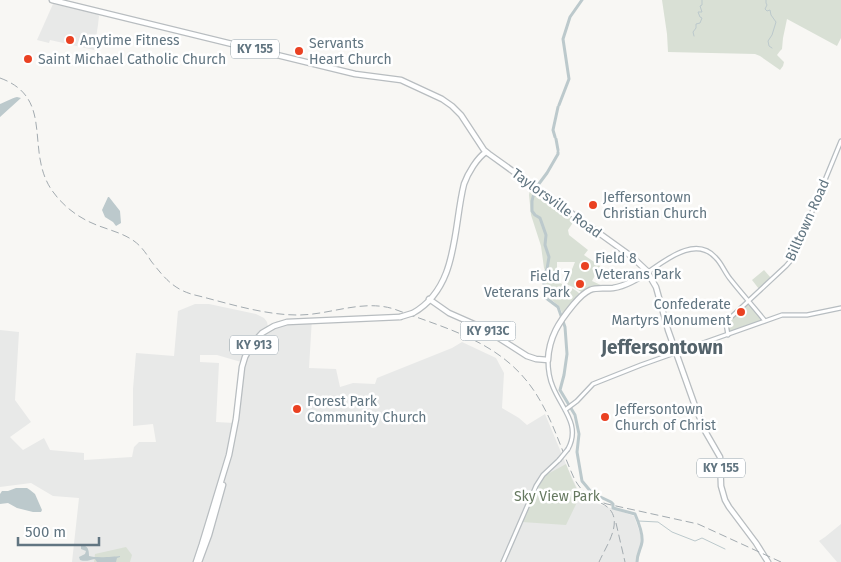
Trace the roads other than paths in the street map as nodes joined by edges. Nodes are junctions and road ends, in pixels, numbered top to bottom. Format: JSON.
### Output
{"nodes":[{"id":1,"x":52,"y":0,"type":"edge"},
{"id":2,"x":841,"y":141,"type":"edge"},
{"id":3,"x":486,"y":152,"type":"junction"},
{"id":4,"x":648,"y":272,"type":"junction"},
{"id":5,"x":430,"y":300,"type":"junction"},
{"id":6,"x":748,"y":300,"type":"junction"},
{"id":7,"x":841,"y":308,"type":"edge"},
{"id":8,"x":402,"y":317,"type":"junction"},
{"id":9,"x":765,"y":321,"type":"junction"},
{"id":10,"x":728,"y":335,"type":"junction"},
{"id":11,"x":676,"y":353,"type":"junction"},
{"id":12,"x":548,"y":360,"type":"junction"},
{"id":13,"x":568,"y":407,"type":"junction"},
{"id":14,"x":196,"y":562,"type":"edge"},
{"id":15,"x":200,"y":562,"type":"edge"},
{"id":16,"x":503,"y":562,"type":"edge"},
{"id":17,"x":768,"y":562,"type":"edge"}],
"edges":[{"from":1,"to":3,"type":"main road","name":"Taylorsville Road","number":"KY 155"},
{"from":2,"to":6,"type":"main road","name":"Billtown Road"},
{"from":3,"to":4,"type":"main road","name":"Taylorsville Road","number":"KY 155"},
{"from":3,"to":5,"type":"main road","number":"KY 913"},
{"from":4,"to":6,"type":"main road"},
{"from":4,"to":11,"type":"main road","name":"Taylorsville Road","number":"KY 155"},
{"from":4,"to":12,"type":"main road"},
{"from":5,"to":8,"type":"main road","number":"KY 913","bridge":true},
{"from":5,"to":12,"type":"main road","number":"KY 913C"},
{"from":6,"to":9,"type":"main road"},
{"from":6,"to":10,"type":"main road","name":"Billtown Road"},
{"from":7,"to":9,"type":"main road"},
{"from":8,"to":14,"type":"main road","number":"KY 913"},
{"from":8,"to":15,"type":"main road","number":"KY 913"},
{"from":9,"to":10,"type":"main road"},
{"from":10,"to":11,"type":"main road"},
{"from":11,"to":13,"type":"main road"},
{"from":11,"to":17,"type":"main road","name":"Taylorsville Road","number":"KY 155"},
{"from":12,"to":13,"type":"main road"},
{"from":13,"to":16,"type":"main road","bridge":true}]}
